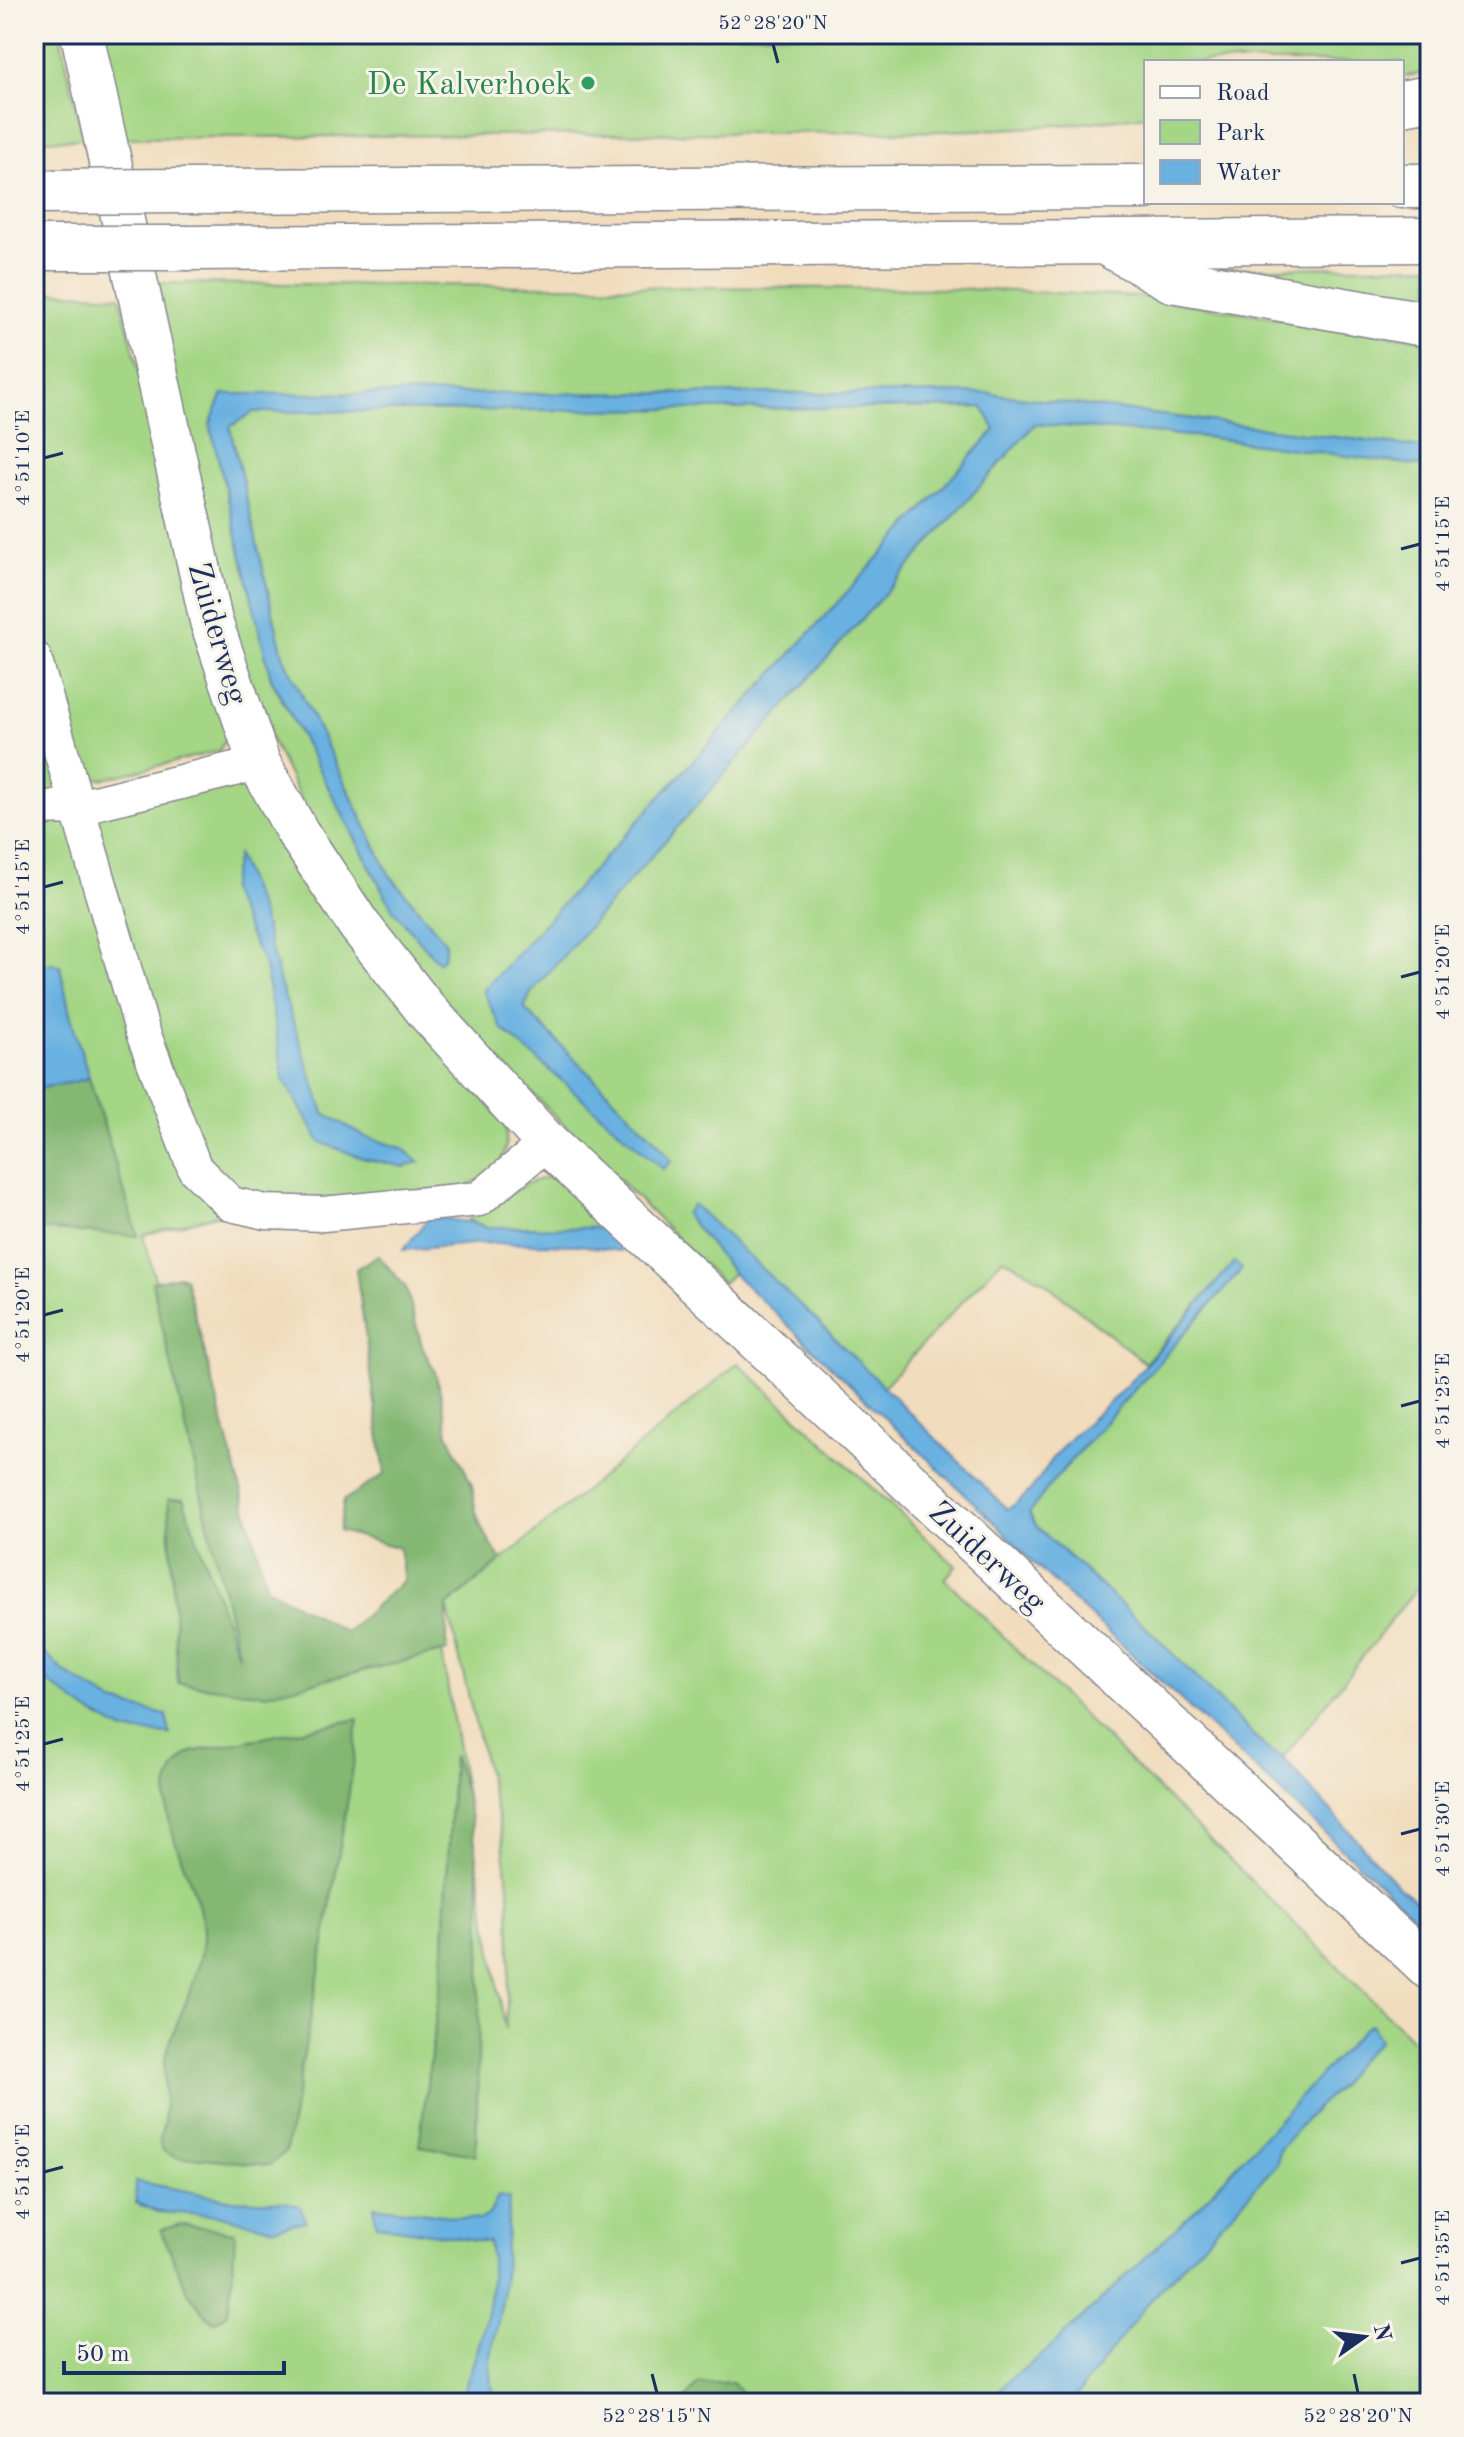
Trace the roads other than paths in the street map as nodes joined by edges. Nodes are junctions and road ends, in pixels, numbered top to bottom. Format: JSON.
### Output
{"nodes":[{"id":1,"x":82,"y":34,"type":"edge"},
{"id":2,"x":1430,"y":98,"type":"edge"},
{"id":3,"x":1404,"y":103,"type":"edge"},
{"id":4,"x":1144,"y":163,"type":"edge"},
{"id":5,"x":1404,"y":186,"type":"edge"},
{"id":6,"x":1430,"y":186,"type":"edge"},
{"id":7,"x":1129,"y":187,"type":"edge"},
{"id":8,"x":34,"y":192,"type":"edge"},
{"id":9,"x":1430,"y":240,"type":"edge"},
{"id":10,"x":1107,"y":243,"type":"junction"},
{"id":11,"x":34,"y":248,"type":"edge"},
{"id":12,"x":1430,"y":325,"type":"edge"},
{"id":13,"x":34,"y":658,"type":"edge"},
{"id":14,"x":259,"y":763,"type":"junction"},
{"id":15,"x":78,"y":807,"type":"junction"},
{"id":16,"x":34,"y":808,"type":"edge"},
{"id":17,"x":547,"y":1143,"type":"junction"},
{"id":18,"x":1430,"y":1969,"type":"edge"}],
"edges":[{"from":1,"to":14,"type":"street","name":"Zuiderweg"},
{"from":2,"to":3,"type":"highway"},
{"from":4,"to":7,"type":"highway"},
{"from":5,"to":6,"type":"highway"},
{"from":7,"to":8,"type":"highway","bridge":true},
{"from":9,"to":10,"type":"highway"},
{"from":10,"to":11,"type":"highway","bridge":true},
{"from":10,"to":12,"type":"highway"},
{"from":13,"to":15,"type":"street"},
{"from":14,"to":15,"type":"street"},
{"from":14,"to":17,"type":"street","name":"Zuiderweg"},
{"from":15,"to":16,"type":"street"},
{"from":15,"to":17,"type":"street"},
{"from":17,"to":18,"type":"street","name":"Zuiderweg"}]}
